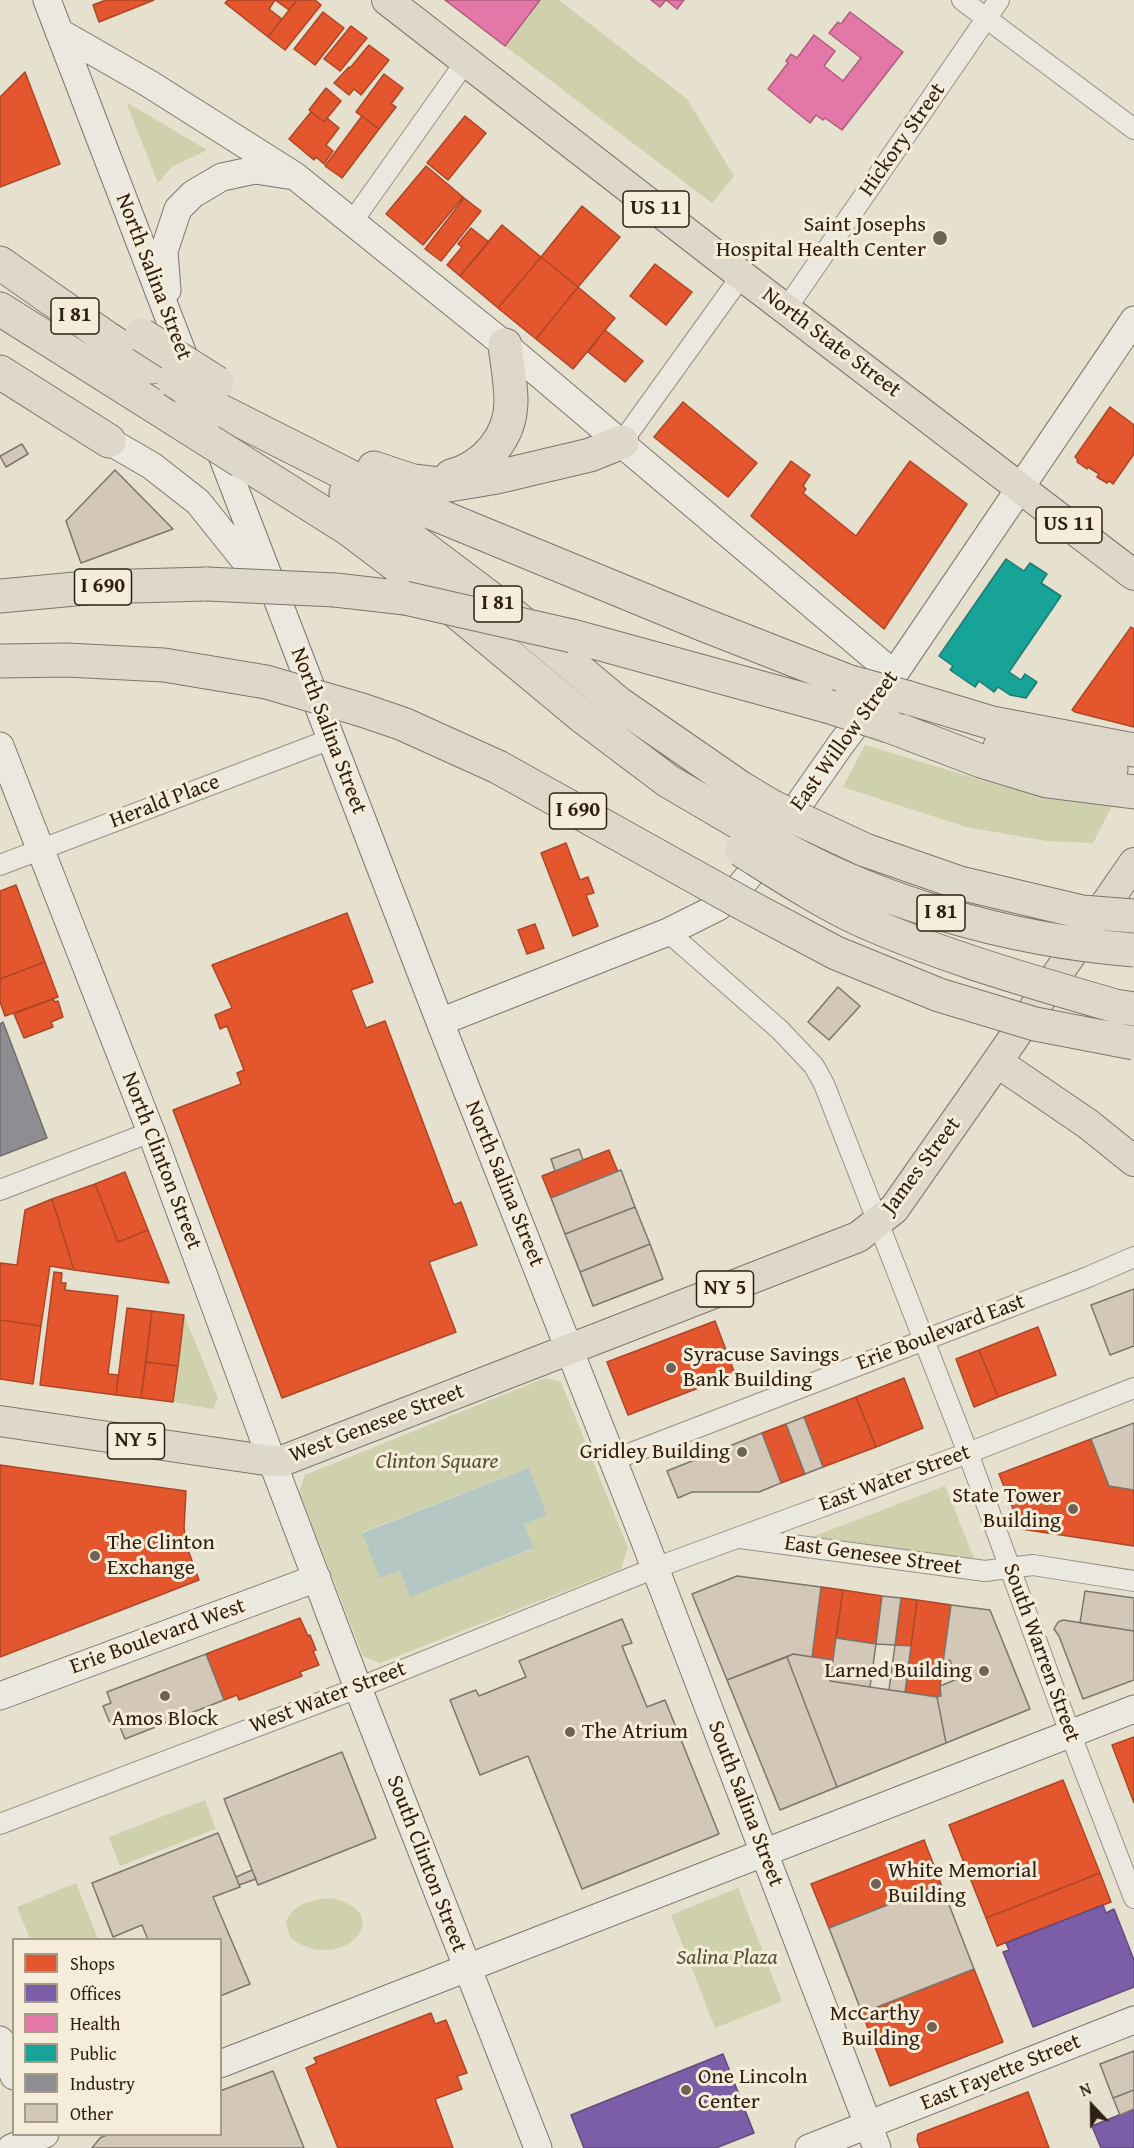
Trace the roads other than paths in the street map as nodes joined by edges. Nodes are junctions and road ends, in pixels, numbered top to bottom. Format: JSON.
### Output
{"nodes":[{"id":1,"x":47,"y":0,"type":"edge"},
{"id":2,"x":387,"y":0,"type":"edge"},
{"id":3,"x":962,"y":0,"type":"edge"},
{"id":4,"x":999,"y":0,"type":"edge"},
{"id":5,"x":986,"y":18,"type":"junction"},
{"id":6,"x":59,"y":32,"type":"junction"},
{"id":7,"x":466,"y":61,"type":"junction"},
{"id":8,"x":1134,"y":129,"type":"edge"},
{"id":9,"x":295,"y":176,"type":"junction"},
{"id":10,"x":352,"y":222,"type":"junction"},
{"id":11,"x":0,"y":261,"type":"edge"},
{"id":12,"x":742,"y":275,"type":"junction"},
{"id":13,"x":0,"y":309,"type":"edge"},
{"id":14,"x":786,"y":309,"type":"junction"},
{"id":15,"x":1134,"y":320,"type":"edge"},
{"id":16,"x":177,"y":341,"type":"junction"},
{"id":17,"x":505,"y":345,"type":"junction"},
{"id":18,"x":0,"y":372,"type":"edge"},
{"id":19,"x":218,"y":397,"type":"junction"},
{"id":20,"x":110,"y":441,"type":"joint"},
{"id":21,"x":622,"y":442,"type":"junction"},
{"id":22,"x":428,"y":483,"type":"junction"},
{"id":23,"x":1019,"y":488,"type":"junction"},
{"id":24,"x":1134,"y":575,"type":"edge"},
{"id":25,"x":0,"y":596,"type":"edge"},
{"id":26,"x":282,"y":609,"type":"junction"},
{"id":27,"x":0,"y":662,"type":"edge"},
{"id":28,"x":902,"y":686,"type":"junction"},
{"id":29,"x":331,"y":739,"type":"junction"},
{"id":30,"x":0,"y":746,"type":"edge"},
{"id":31,"x":1134,"y":750,"type":"edge"},
{"id":32,"x":1130,"y":785,"type":"edge"},
{"id":33,"x":757,"y":831,"type":"junction"},
{"id":34,"x":41,"y":849,"type":"junction"},
{"id":35,"x":1134,"y":863,"type":"edge"},
{"id":36,"x":0,"y":865,"type":"edge"},
{"id":37,"x":1134,"y":916,"type":"edge"},
{"id":38,"x":668,"y":932,"type":"junction"},
{"id":39,"x":1134,"y":950,"type":"edge"},
{"id":40,"x":1134,"y":1009,"type":"edge"},
{"id":41,"x":440,"y":1022,"type":"junction"},
{"id":42,"x":1134,"y":1043,"type":"edge"},
{"id":43,"x":997,"y":1062,"type":"junction"},
{"id":44,"x":151,"y":1132,"type":"junction"},
{"id":45,"x":1134,"y":1161,"type":"edge"},
{"id":46,"x":0,"y":1190,"type":"edge"},
{"id":47,"x":878,"y":1222,"type":"junction"},
{"id":48,"x":1134,"y":1257,"type":"edge"},
{"id":49,"x":924,"y":1340,"type":"junction"},
{"id":50,"x":570,"y":1350,"type":"junction"},
{"id":51,"x":1134,"y":1388,"type":"edge"},
{"id":52,"x":0,"y":1421,"type":"edge"},
{"id":53,"x":968,"y":1453,"type":"junction"},
{"id":54,"x":613,"y":1460,"type":"junction"},
{"id":55,"x":272,"y":1461,"type":"junction"},
{"id":56,"x":737,"y":1538,"type":"junction"},
{"id":57,"x":655,"y":1568,"type":"junction"},
{"id":58,"x":1010,"y":1569,"type":"junction"},
{"id":59,"x":316,"y":1578,"type":"junction"},
{"id":60,"x":1134,"y":1581,"type":"edge"},
{"id":61,"x":358,"y":1688,"type":"junction"},
{"id":62,"x":0,"y":1696,"type":"edge"},
{"id":63,"x":1134,"y":1709,"type":"edge"},
{"id":64,"x":1070,"y":1733,"type":"junction"},
{"id":65,"x":0,"y":1824,"type":"edge"},
{"id":66,"x":764,"y":1852,"type":"junction"},
{"id":67,"x":1134,"y":1898,"type":"edge"},
{"id":68,"x":467,"y":1969,"type":"junction"},
{"id":69,"x":1134,"y":2020,"type":"edge"},
{"id":70,"x":0,"y":2040,"type":"edge"},
{"id":71,"x":222,"y":2063,"type":"edge"},
{"id":72,"x":12,"y":2071,"type":"edge"},
{"id":73,"x":872,"y":2137,"type":"edge"},
{"id":74,"x":39,"y":2139,"type":"edge"},
{"id":75,"x":11,"y":2148,"type":"edge"},
{"id":76,"x":538,"y":2148,"type":"edge"},
{"id":77,"x":809,"y":2148,"type":"edge"}],
"edges":[{"from":1,"to":6,"type":"main road","name":"North Salina Street"},
{"from":2,"to":7,"type":"main road","name":"North State Street","number":"US 11"},
{"from":3,"to":5,"type":"street"},
{"from":4,"to":5,"type":"street","name":"Hickory Street"},
{"from":5,"to":8,"type":"street"},
{"from":5,"to":14,"type":"street","name":"Hickory Street"},
{"from":6,"to":9,"type":"main road"},
{"from":6,"to":16,"type":"main road","name":"North Salina Street"},
{"from":7,"to":10,"type":"street"},
{"from":7,"to":12,"type":"main road","name":"North State Street","number":"US 11"},
{"from":9,"to":10,"type":"main road"},
{"from":9,"to":16,"type":"main road"},
{"from":10,"to":17,"type":"main road"},
{"from":11,"to":19,"type":"highway","number":"I 81","bridge":true},
{"from":11,"to":19,"type":"highway","bridge":true},
{"from":12,"to":14,"type":"main road","name":"North State Street","number":"US 11"},
{"from":12,"to":21,"type":"street"},
{"from":13,"to":33,"type":"highway","number":"I 81","bridge":true},
{"from":14,"to":23,"type":"main road","name":"North State Street","number":"US 11"},
{"from":15,"to":23,"type":"main road","name":"East Willow Street"},
{"from":16,"to":26,"type":"main road","name":"North Salina Street"},
{"from":17,"to":21,"type":"main road"},
{"from":17,"to":22,"type":"highway"},
{"from":18,"to":20,"type":"highway"},
{"from":19,"to":22,"type":"highway"},
{"from":19,"to":28,"type":"highway","bridge":true},
{"from":19,"to":33,"type":"highway","number":"I 81"},
{"from":20,"to":26,"type":"main road"},
{"from":21,"to":22,"type":"highway"},
{"from":21,"to":28,"type":"main road"},
{"from":23,"to":24,"type":"main road","name":"North State Street","number":"US 11"},
{"from":23,"to":28,"type":"main road","name":"East Willow Street"},
{"from":25,"to":32,"type":"highway","number":"I 690","bridge":true},
{"from":26,"to":29,"type":"main road","name":"North Salina Street"},
{"from":27,"to":42,"type":"highway","number":"I 690","bridge":true},
{"from":28,"to":31,"type":"highway"},
{"from":28,"to":38,"type":"main road","name":"East Willow Street"},
{"from":29,"to":34,"type":"street","name":"Herald Place"},
{"from":29,"to":41,"type":"main road","name":"North Salina Street"},
{"from":30,"to":34,"type":"main road","name":"North Clinton Street"},
{"from":33,"to":37,"type":"highway","number":"I 81","bridge":true},
{"from":33,"to":39,"type":"highway","number":"I 81","bridge":true},
{"from":33,"to":40,"type":"highway","bridge":true},
{"from":34,"to":36,"type":"street","name":"Herald Place"},
{"from":34,"to":44,"type":"main road","name":"North Clinton Street"},
{"from":35,"to":43,"type":"main road","name":"James Street"},
{"from":38,"to":41,"type":"main road","name":"East Willow Street"},
{"from":38,"to":47,"type":"street","name":"South Warren Street"},
{"from":41,"to":50,"type":"main road","name":"North Salina Street"},
{"from":43,"to":45,"type":"main road"},
{"from":43,"to":47,"type":"main road","name":"James Street","number":"NY 5"},
{"from":44,"to":46,"type":"street"},
{"from":44,"to":55,"type":"main road","name":"North Clinton Street"},
{"from":47,"to":49,"type":"street","name":"South Warren Street"},
{"from":47,"to":50,"type":"main road","name":"James Street","number":"NY 5"},
{"from":48,"to":49,"type":"street","name":"Erie Boulevard East"},
{"from":49,"to":53,"type":"street","name":"South Warren Street"},
{"from":49,"to":54,"type":"street","name":"Erie Boulevard East"},
{"from":50,"to":54,"type":"main road","name":"North Salina Street"},
{"from":50,"to":55,"type":"main road","name":"West Genesee Street","number":"NY 5"},
{"from":51,"to":53,"type":"street","name":"East Water Street"},
{"from":52,"to":55,"type":"main road","name":"West Genesee Street","number":"NY 5"},
{"from":53,"to":56,"type":"street","name":"East Water Street"},
{"from":53,"to":58,"type":"street","name":"South Warren Street"},
{"from":54,"to":57,"type":"main road","name":"South Salina Street"},
{"from":55,"to":59,"type":"main road","name":"North Clinton Street"},
{"from":56,"to":57,"type":"street","name":"East Water Street"},
{"from":56,"to":58,"type":"street","name":"East Genesee Street"},
{"from":57,"to":61,"type":"street","name":"West Water Street"},
{"from":57,"to":66,"type":"main road","name":"South Salina Street"},
{"from":58,"to":60,"type":"street","name":"East Genesee Street"},
{"from":58,"to":64,"type":"street","name":"South Warren Street"},
{"from":59,"to":61,"type":"main road","name":"South Clinton Street"},
{"from":59,"to":62,"type":"main road","name":"Erie Boulevard West"},
{"from":61,"to":65,"type":"street","name":"West Water Street"},
{"from":61,"to":68,"type":"main road","name":"South Clinton Street"},
{"from":63,"to":64,"type":"main road"},
{"from":64,"to":66,"type":"main road"},
{"from":64,"to":67,"type":"street","name":"South Warren Street"},
{"from":66,"to":68,"type":"main road"},
{"from":66,"to":73,"type":"main road","name":"South Salina Street"},
{"from":68,"to":71,"type":"main road"},
{"from":68,"to":76,"type":"main road","name":"South Clinton Street"},
{"from":69,"to":73,"type":"main road","name":"East Fayette Street"},
{"from":70,"to":72,"type":"main road"},
{"from":73,"to":77,"type":"main road","name":"East Fayette Street"},
{"from":74,"to":75,"type":"main road"}]}
